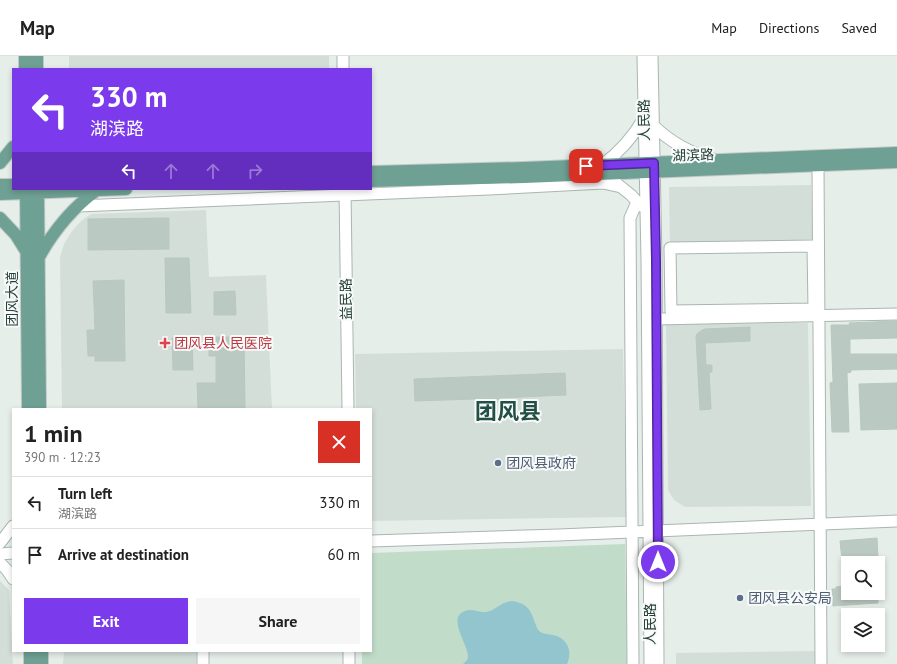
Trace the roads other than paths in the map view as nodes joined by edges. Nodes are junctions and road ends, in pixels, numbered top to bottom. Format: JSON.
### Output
{"nodes":[{"id":1,"x":25,"y":56,"type":"edge"},
{"id":2,"x":37,"y":56,"type":"edge"},
{"id":3,"x":343,"y":56,"type":"edge"},
{"id":4,"x":643,"y":56,"type":"edge"},
{"id":5,"x":652,"y":56,"type":"edge"},
{"id":6,"x":25,"y":68,"type":"edge"},
{"id":7,"x":37,"y":68,"type":"edge"},
{"id":8,"x":343,"y":68,"type":"edge"},
{"id":9,"x":644,"y":118,"type":"junction"},
{"id":10,"x":653,"y":125,"type":"junction"},
{"id":11,"x":12,"y":148,"type":"edge"},
{"id":12,"x":897,"y":153,"type":"edge"},
{"id":13,"x":722,"y":160,"type":"junction"},
{"id":14,"x":897,"y":162,"type":"edge"},
{"id":15,"x":0,"y":163,"type":"edge"},
{"id":16,"x":818,"y":165,"type":"junction"},
{"id":17,"x":650,"y":167,"type":"junction"},
{"id":18,"x":602,"y":169,"type":"junction"},
{"id":19,"x":372,"y":172,"type":"edge"},
{"id":20,"x":372,"y":181,"type":"edge"},
{"id":21,"x":12,"y":184,"type":"edge"},
{"id":22,"x":0,"y":185,"type":"edge"},
{"id":23,"x":621,"y":187,"type":"junction"},
{"id":24,"x":97,"y":190,"type":"joint"},
{"id":25,"x":32,"y":191,"type":"edge"},
{"id":26,"x":345,"y":192,"type":"edge"},
{"id":27,"x":0,"y":194,"type":"edge"},
{"id":28,"x":637,"y":202,"type":"junction"},
{"id":29,"x":78,"y":206,"type":"junction"},
{"id":30,"x":646,"y":212,"type":"junction"},
{"id":31,"x":0,"y":218,"type":"edge"},
{"id":32,"x":670,"y":248,"type":"joint"},
{"id":33,"x":27,"y":252,"type":"junction"},
{"id":34,"x":39,"y":258,"type":"junction"},
{"id":35,"x":897,"y":314,"type":"edge"},
{"id":36,"x":819,"y":317,"type":"junction"},
{"id":37,"x":656,"y":319,"type":"junction"},
{"id":38,"x":28,"y":408,"type":"edge"},
{"id":39,"x":40,"y":408,"type":"edge"},
{"id":40,"x":348,"y":408,"type":"edge"},
{"id":41,"x":897,"y":521,"type":"edge"},
{"id":42,"x":820,"y":524,"type":"junction"},
{"id":43,"x":12,"y":527,"type":"edge"},
{"id":44,"x":653,"y":531,"type":"junction"},
{"id":45,"x":632,"y":532,"type":"junction"},
{"id":46,"x":372,"y":541,"type":"edge"},
{"id":47,"x":0,"y":543,"type":"edge"},
{"id":48,"x":12,"y":553,"type":"edge"},
{"id":49,"x":0,"y":554,"type":"edge"},
{"id":50,"x":0,"y":563,"type":"edge"},
{"id":51,"x":12,"y":578,"type":"edge"},
{"id":52,"x":30,"y":652,"type":"edge"},
{"id":53,"x":42,"y":652,"type":"edge"},
{"id":54,"x":203,"y":652,"type":"edge"},
{"id":55,"x":349,"y":652,"type":"edge"},
{"id":56,"x":30,"y":664,"type":"edge"},
{"id":57,"x":42,"y":664,"type":"edge"},
{"id":58,"x":203,"y":664,"type":"edge"},
{"id":59,"x":349,"y":664,"type":"edge"},
{"id":60,"x":633,"y":664,"type":"edge"},
{"id":61,"x":650,"y":664,"type":"edge"},
{"id":62,"x":658,"y":664,"type":"edge"},
{"id":63,"x":821,"y":664,"type":"edge"}],
"edges":[{"from":1,"to":6,"type":"main road"},
{"from":2,"to":7,"type":"main road"},
{"from":3,"to":8,"type":"street"},
{"from":4,"to":9,"type":"street","name":"人民路"},
{"from":5,"to":10,"type":"street","name":"人民路"},
{"from":9,"to":17,"type":"street","name":"人民路"},
{"from":9,"to":18,"type":"street"},
{"from":10,"to":13,"type":"street"},
{"from":10,"to":17,"type":"street","name":"人民路"},
{"from":11,"to":15,"type":"main road"},
{"from":12,"to":13,"type":"main road","name":"湖滨路"},
{"from":13,"to":17,"type":"main road","name":"湖滨路"},
{"from":14,"to":16,"type":"main road","name":"湖滨路"},
{"from":16,"to":17,"type":"main road","name":"湖滨路"},
{"from":16,"to":36,"type":"street"},
{"from":17,"to":18,"type":"main road","name":"湖滨路"},
{"from":17,"to":30,"type":"street","name":"人民路"},
{"from":17,"to":37,"type":"street","name":"人民路"},
{"from":18,"to":19,"type":"main road","name":"湖滨路"},
{"from":18,"to":20,"type":"main road","name":"湖滨路"},
{"from":18,"to":23,"type":"street"},
{"from":21,"to":22,"type":"main road"},
{"from":23,"to":26,"type":"street"},
{"from":23,"to":28,"type":"street"},
{"from":24,"to":25,"type":"main road"},
{"from":24,"to":29,"type":"main road"},
{"from":25,"to":27,"type":"main road"},
{"from":25,"to":33,"type":"main road","name":"团风大道"},
{"from":25,"to":34,"type":"main road","name":"团风大道"},
{"from":26,"to":29,"type":"street"},
{"from":26,"to":40,"type":"street","name":"益民路"},
{"from":28,"to":30,"type":"street"},
{"from":28,"to":45,"type":"street"},
{"from":29,"to":34,"type":"main road"},
{"from":30,"to":44,"type":"street","name":"人民路"},
{"from":31,"to":33,"type":"main road"},
{"from":32,"to":32,"type":"street"},
{"from":33,"to":38,"type":"main road","name":"团风大道"},
{"from":34,"to":39,"type":"main road","name":"团风大道"},
{"from":35,"to":36,"type":"street"},
{"from":36,"to":37,"type":"street"},
{"from":36,"to":42,"type":"street"},
{"from":37,"to":44,"type":"street","name":"人民路"},
{"from":41,"to":42,"type":"street"},
{"from":42,"to":44,"type":"street"},
{"from":42,"to":63,"type":"street"},
{"from":43,"to":47,"type":"street"},
{"from":44,"to":45,"type":"street"},
{"from":44,"to":61,"type":"street","name":"人民路"},
{"from":44,"to":62,"type":"street","name":"人民路"},
{"from":45,"to":46,"type":"street"},
{"from":45,"to":60,"type":"street"},
{"from":48,"to":49,"type":"street"},
{"from":50,"to":51,"type":"street"},
{"from":52,"to":56,"type":"main road"},
{"from":53,"to":57,"type":"main road"},
{"from":54,"to":58,"type":"street"},
{"from":55,"to":59,"type":"street"}]}
